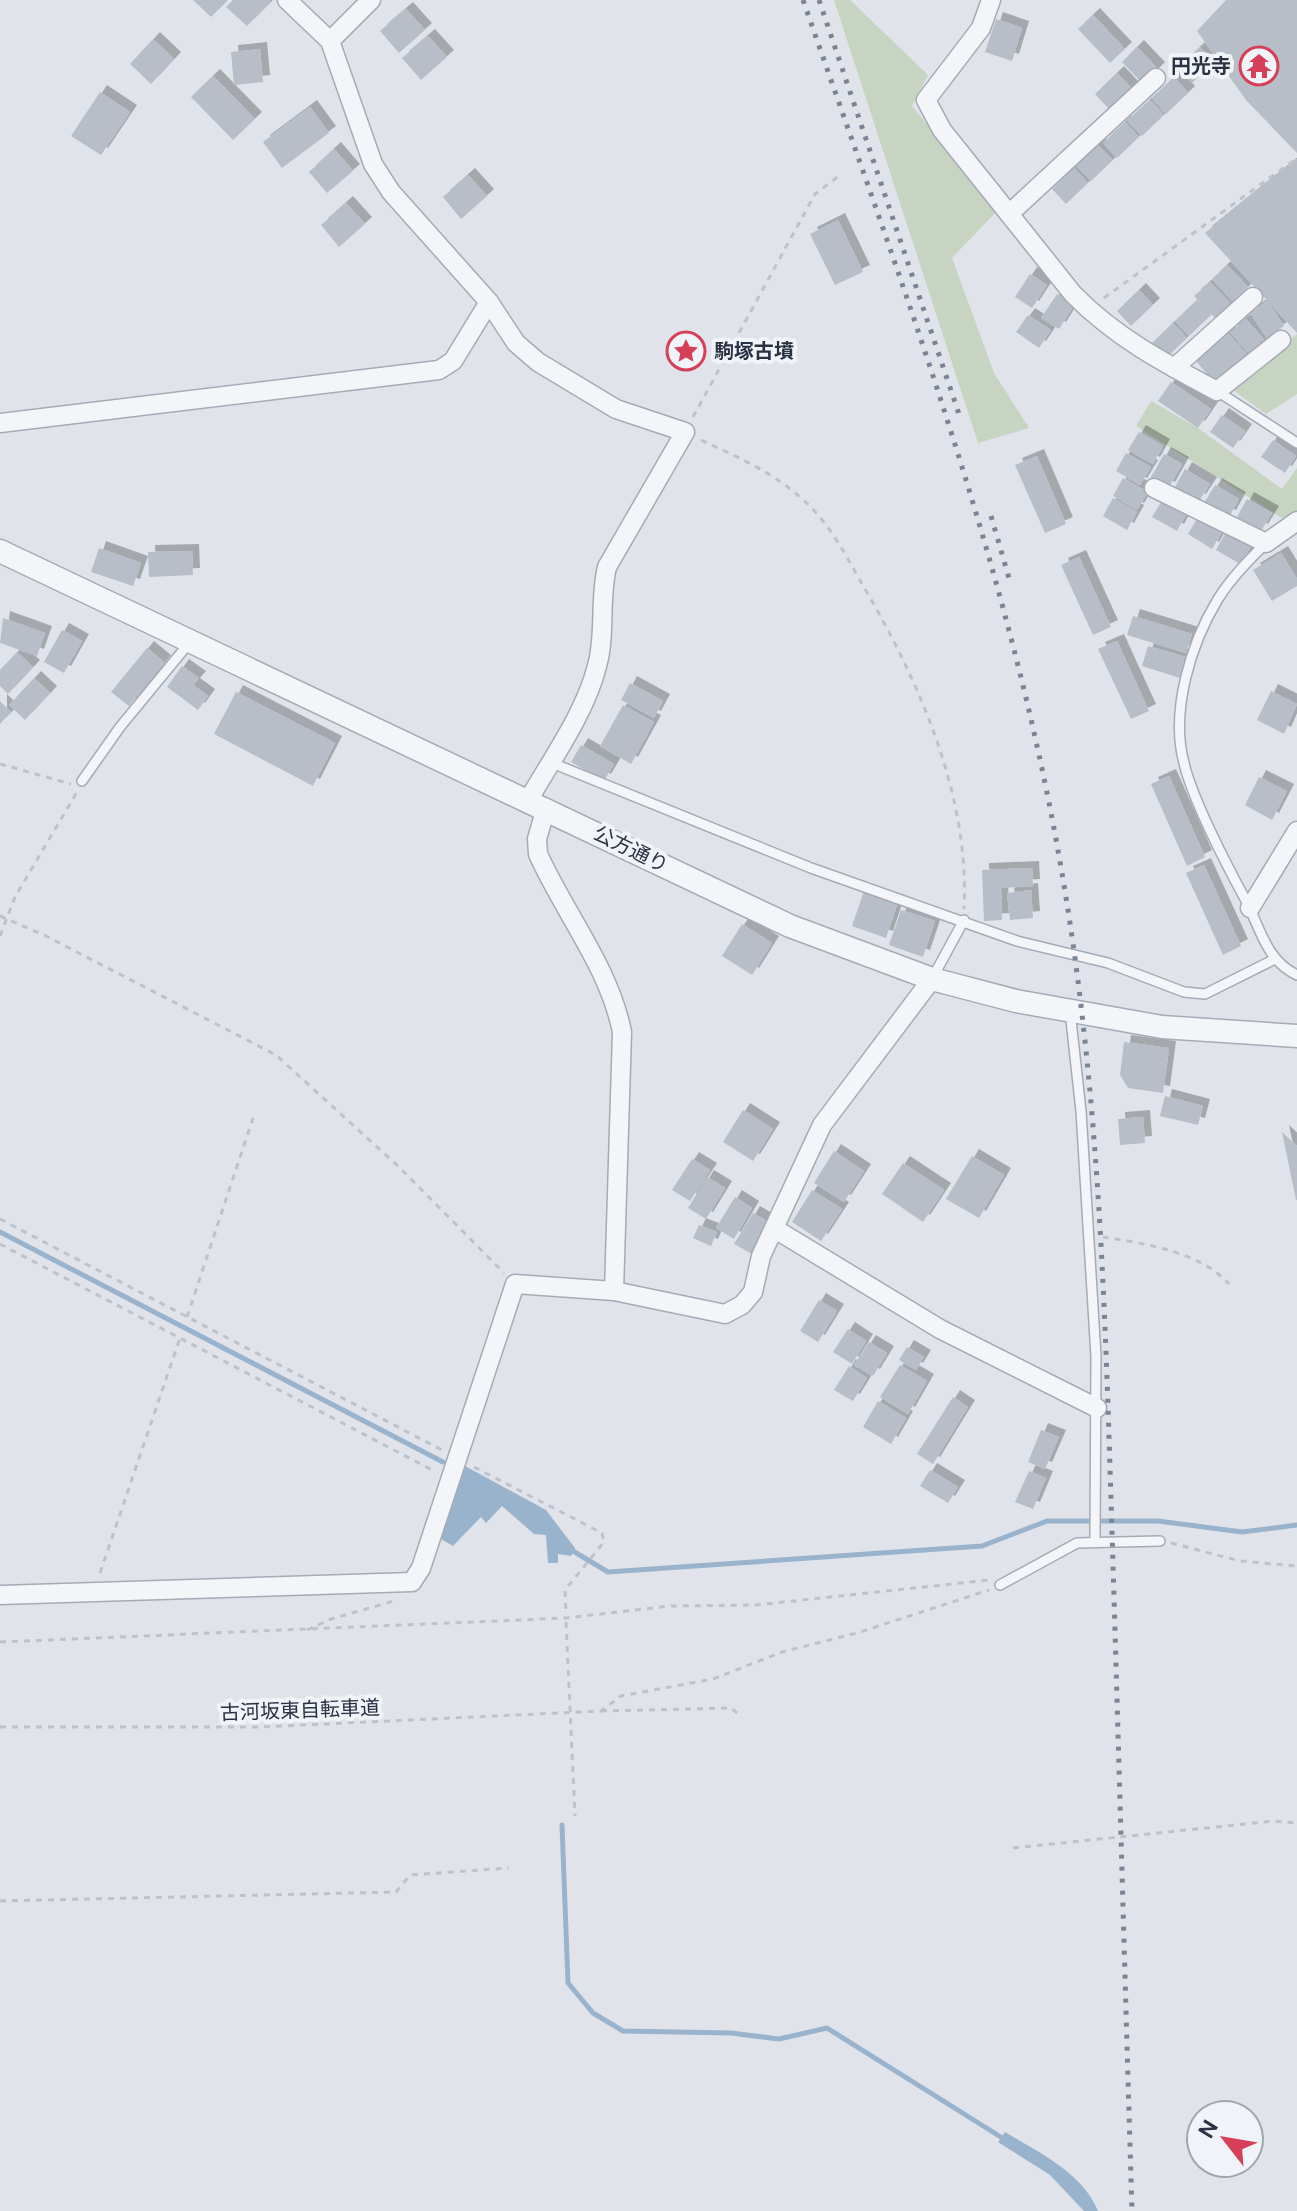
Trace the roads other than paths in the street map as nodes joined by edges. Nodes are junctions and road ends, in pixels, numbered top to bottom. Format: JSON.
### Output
{"nodes":[{"id":1,"x":287,"y":0,"type":"edge"},
{"id":2,"x":371,"y":0,"type":"edge"},
{"id":3,"x":991,"y":0,"type":"edge"},
{"id":4,"x":330,"y":41,"type":"junction"},
{"id":5,"x":1156,"y":78,"type":"dead end"},
{"id":6,"x":1009,"y":214,"type":"junction"},
{"id":7,"x":1253,"y":297,"type":"dead end"},
{"id":8,"x":489,"y":302,"type":"junction"},
{"id":9,"x":1281,"y":340,"type":"dead end"},
{"id":10,"x":1174,"y":368,"type":"junction"},
{"id":11,"x":1217,"y":391,"type":"junction"},
{"id":12,"x":0,"y":423,"type":"edge"},
{"id":13,"x":1297,"y":443,"type":"edge"},
{"id":14,"x":1154,"y":488,"type":"dead end"},
{"id":15,"x":1297,"y":521,"type":"edge"},
{"id":16,"x":1266,"y":543,"type":"junction"},
{"id":17,"x":0,"y":551,"type":"edge"},
{"id":18,"x":190,"y":642,"type":"junction"},
{"id":19,"x":552,"y":763,"type":"junction"},
{"id":20,"x":82,"y":781,"type":"road end"},
{"id":21,"x":537,"y":803,"type":"junction"},
{"id":22,"x":1297,"y":831,"type":"edge"},
{"id":23,"x":1250,"y":908,"type":"junction"},
{"id":24,"x":964,"y":920,"type":"junction"},
{"id":25,"x":1273,"y":960,"type":"junction"},
{"id":26,"x":1297,"y":975,"type":"edge"},
{"id":27,"x":932,"y":979,"type":"junction"},
{"id":28,"x":1070,"y":1011,"type":"junction"},
{"id":29,"x":1297,"y":1036,"type":"edge"},
{"id":30,"x":775,"y":1229,"type":"junction"},
{"id":31,"x":614,"y":1291,"type":"junction"},
{"id":32,"x":1097,"y":1408,"type":"junction"},
{"id":33,"x":1096,"y":1537,"type":"junction"},
{"id":34,"x":1160,"y":1541,"type":"road end"},
{"id":35,"x":1000,"y":1585,"type":"road end"},
{"id":36,"x":0,"y":1595,"type":"edge"}],
"edges":[{"from":1,"to":4,"type":"street"},
{"from":2,"to":4,"type":"street"},
{"from":3,"to":6,"type":"street"},
{"from":4,"to":8,"type":"street"},
{"from":5,"to":6,"type":"street"},
{"from":6,"to":10,"type":"street"},
{"from":7,"to":10,"type":"street"},
{"from":8,"to":12,"type":"street"},
{"from":8,"to":19,"type":"street"},
{"from":9,"to":11,"type":"street"},
{"from":10,"to":11,"type":"street"},
{"from":11,"to":13,"type":"lane"},
{"from":14,"to":16,"type":"street"},
{"from":15,"to":16,"type":"street"},
{"from":16,"to":23,"type":"lane"},
{"from":17,"to":18,"type":"street","name":"公方通り"},
{"from":18,"to":20,"type":"lane"},
{"from":18,"to":21,"type":"street","name":"公方通り"},
{"from":19,"to":21,"type":"street"},
{"from":19,"to":24,"type":"lane"},
{"from":21,"to":27,"type":"street","name":"公方通り"},
{"from":21,"to":31,"type":"street"},
{"from":22,"to":23,"type":"street"},
{"from":23,"to":25,"type":"lane"},
{"from":24,"to":25,"type":"lane"},
{"from":24,"to":27,"type":"lane"},
{"from":25,"to":26,"type":"lane"},
{"from":27,"to":28,"type":"street","name":"公方通り"},
{"from":27,"to":30,"type":"street"},
{"from":28,"to":29,"type":"street","name":"公方通り"},
{"from":28,"to":32,"type":"lane"},
{"from":30,"to":31,"type":"street"},
{"from":30,"to":32,"type":"street"},
{"from":31,"to":36,"type":"street"},
{"from":32,"to":33,"type":"lane"},
{"from":33,"to":34,"type":"lane"},
{"from":33,"to":35,"type":"lane"}]}
